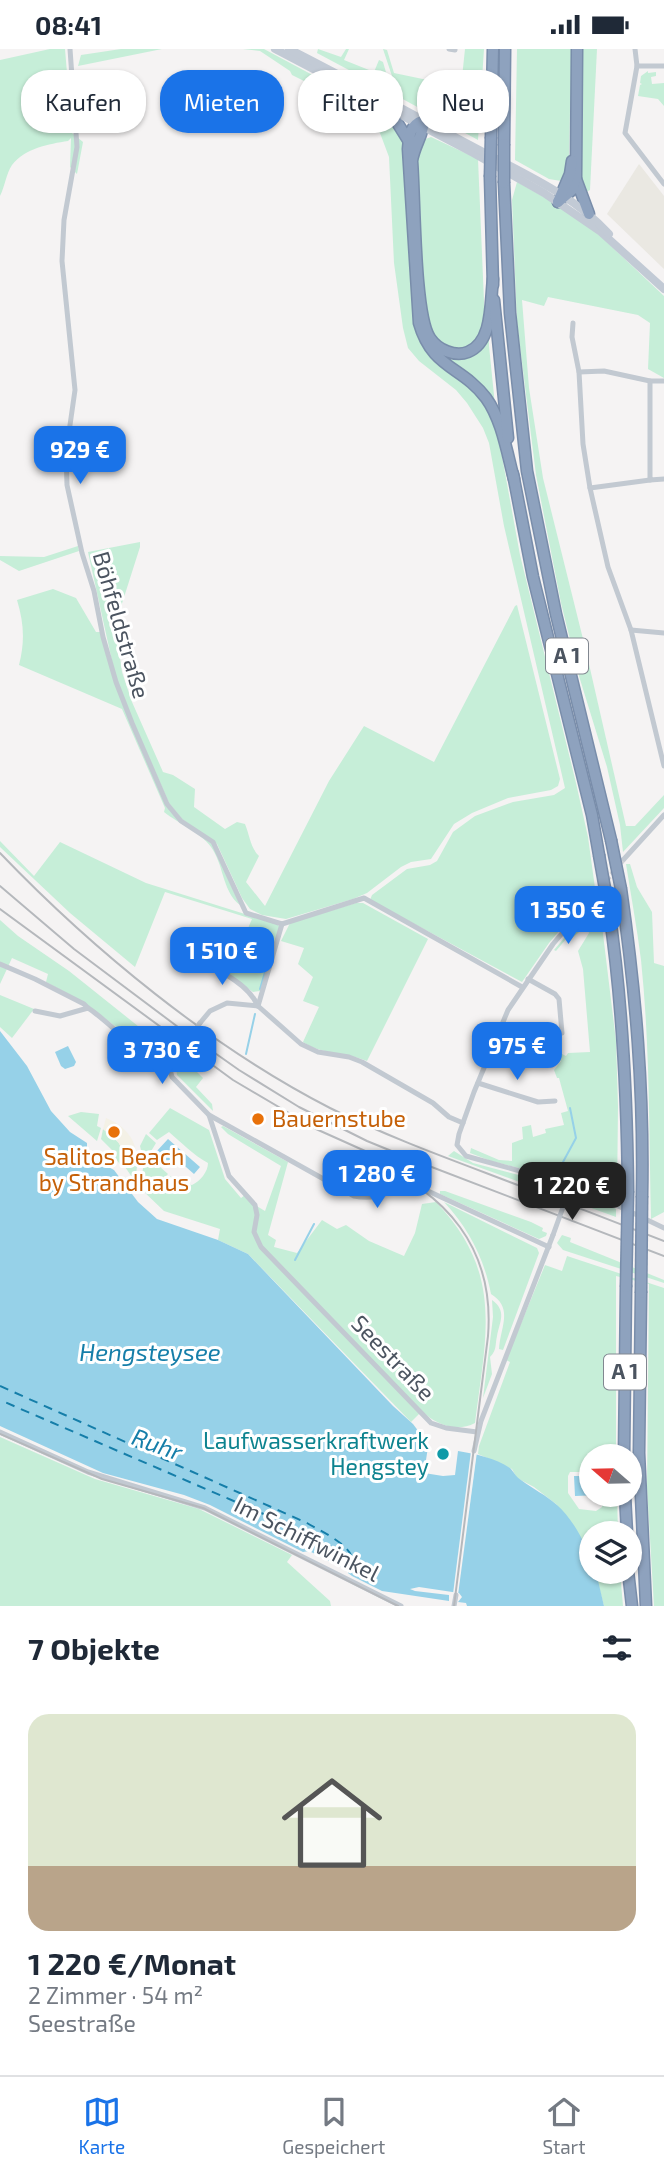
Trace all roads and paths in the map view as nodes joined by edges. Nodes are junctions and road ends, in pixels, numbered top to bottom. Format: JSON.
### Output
{"nodes":[{"id":1,"x":70,"y":49,"type":"edge"},
{"id":2,"x":275,"y":49,"type":"edge"},
{"id":3,"x":289,"y":49,"type":"edge"},
{"id":4,"x":493,"y":49,"type":"edge"},
{"id":5,"x":505,"y":49,"type":"edge"},
{"id":6,"x":512,"y":49,"type":"edge"},
{"id":7,"x":575,"y":49,"type":"edge"},
{"id":8,"x":635,"y":49,"type":"edge"},
{"id":9,"x":637,"y":66,"type":"junction"},
{"id":10,"x":664,"y":66,"type":"edge"},
{"id":11,"x":314,"y":70,"type":"edge"},
{"id":12,"x":505,"y":70,"type":"edge"},
{"id":13,"x":508,"y":70,"type":"edge"},
{"id":14,"x":417,"y":120,"type":"edge"},
{"id":15,"x":417,"y":128,"type":"edge"},
{"id":16,"x":403,"y":132,"type":"edge"},
{"id":17,"x":418,"y":133,"type":"edge"},
{"id":18,"x":440,"y":133,"type":"edge"},
{"id":19,"x":504,"y":133,"type":"edge"},
{"id":20,"x":408,"y":140,"type":"junction"},
{"id":21,"x":576,"y":178,"type":"junction"},
{"id":22,"x":664,"y":184,"type":"edge"},
{"id":23,"x":561,"y":198,"type":"junction"},
{"id":24,"x":589,"y":214,"type":"junction"},
{"id":25,"x":635,"y":261,"type":"junction"},
{"id":26,"x":493,"y":279,"type":"junction"},
{"id":27,"x":664,"y":289,"type":"edge"},
{"id":28,"x":573,"y":323,"type":"dead end"},
{"id":29,"x":579,"y":372,"type":"junction"},
{"id":30,"x":650,"y":381,"type":"junction"},
{"id":31,"x":664,"y":381,"type":"edge"},
{"id":32,"x":514,"y":479,"type":"junction"},
{"id":33,"x":664,"y":479,"type":"edge"},
{"id":34,"x":650,"y":481,"type":"junction"},
{"id":35,"x":590,"y":488,"type":"junction"},
{"id":36,"x":631,"y":630,"type":"junction"},
{"id":37,"x":664,"y":633,"type":"edge"},
{"id":38,"x":664,"y":766,"type":"edge"},
{"id":39,"x":664,"y":814,"type":"edge"},
{"id":40,"x":624,"y":859,"type":"tunnel mouth"},
{"id":41,"x":597,"y":892,"type":"tunnel mouth"},
{"id":42,"x":282,"y":924,"type":"junction"},
{"id":43,"x":196,"y":960,"type":"dead end"},
{"id":44,"x":0,"y":964,"type":"edge"},
{"id":45,"x":528,"y":979,"type":"junction"},
{"id":46,"x":522,"y":987,"type":"junction"},
{"id":47,"x":258,"y":1006,"type":"junction"},
{"id":48,"x":88,"y":1008,"type":"junction"},
{"id":49,"x":35,"y":1011,"type":"dead end"},
{"id":50,"x":562,"y":1033,"type":"dead end"},
{"id":51,"x":491,"y":1049,"type":"junction"},
{"id":52,"x":552,"y":1065,"type":"dead end"},
{"id":53,"x":169,"y":1066,"type":"junction"},
{"id":54,"x":478,"y":1083,"type":"junction"},
{"id":55,"x":555,"y":1101,"type":"dead end"},
{"id":56,"x":209,"y":1115,"type":"junction"},
{"id":57,"x":463,"y":1123,"type":"junction"},
{"id":58,"x":572,"y":1185,"type":"junction"},
{"id":59,"x":664,"y":1229,"type":"edge"},
{"id":60,"x":549,"y":1247,"type":"junction"},
{"id":61,"x":0,"y":1432,"type":"edge"},
{"id":62,"x":477,"y":1432,"type":"junction"},
{"id":63,"x":624,"y":1444,"type":"edge"},
{"id":64,"x":474,"y":1451,"type":"dead end"},
{"id":65,"x":629,"y":1584,"type":"edge"},
{"id":66,"x":456,"y":1595,"type":"dead end"},
{"id":67,"x":401,"y":1606,"type":"edge"},
{"id":68,"x":454,"y":1606,"type":"edge"},
{"id":69,"x":632,"y":1606,"type":"edge"},
{"id":70,"x":646,"y":1606,"type":"edge"}],
"edges":[{"from":1,"to":42,"type":"street","name":"Böhfeldstraße"},
{"from":2,"to":11,"type":"main road"},
{"from":3,"to":14,"type":"main road"},
{"from":4,"to":26,"type":"highway","number":"A 1","bridge":true},
{"from":5,"to":12,"type":"highway","number":"A 1"},
{"from":6,"to":13,"type":"highway"},
{"from":7,"to":21,"type":"highway"},
{"from":7,"to":23,"type":"highway"},
{"from":8,"to":9,"type":"street"},
{"from":9,"to":10,"type":"street"},
{"from":9,"to":22,"type":"street"},
{"from":15,"to":20,"type":"highway"},
{"from":16,"to":20,"type":"highway"},
{"from":17,"to":26,"type":"highway"},
{"from":18,"to":23,"type":"main road"},
{"from":19,"to":70,"type":"highway","number":"A 1","bridge":true},
{"from":20,"to":32,"type":"highway"},
{"from":21,"to":23,"type":"highway"},
{"from":21,"to":24,"type":"highway"},
{"from":23,"to":24,"type":"main road"},
{"from":23,"to":25,"type":"main road"},
{"from":24,"to":25,"type":"main road"},
{"from":25,"to":27,"type":"main road"},
{"from":26,"to":32,"type":"highway","number":"A 1"},
{"from":28,"to":29,"type":"street"},
{"from":29,"to":30,"type":"street"},
{"from":29,"to":35,"type":"street"},
{"from":30,"to":31,"type":"street"},
{"from":30,"to":34,"type":"street"},
{"from":32,"to":63,"type":"highway","number":"A 1","bridge":true},
{"from":33,"to":34,"type":"street"},
{"from":34,"to":35,"type":"street"},
{"from":35,"to":36,"type":"street"},
{"from":36,"to":37,"type":"street"},
{"from":36,"to":38,"type":"street"},
{"from":39,"to":40,"type":"street"},
{"from":41,"to":45,"type":"street"},
{"from":42,"to":46,"type":"street"},
{"from":42,"to":47,"type":"street"},
{"from":43,"to":47,"type":"street"},
{"from":44,"to":48,"type":"street","name":"Seestraße"},
{"from":45,"to":46,"type":"street"},
{"from":45,"to":50,"type":"street"},
{"from":46,"to":51,"type":"street"},
{"from":47,"to":53,"type":"street","bridge":true},
{"from":47,"to":57,"type":"street"},
{"from":48,"to":49,"type":"street"},
{"from":48,"to":53,"type":"street","name":"Seestraße"},
{"from":51,"to":52,"type":"street"},
{"from":51,"to":54,"type":"street"},
{"from":53,"to":56,"type":"street","name":"Seestraße"},
{"from":54,"to":55,"type":"street"},
{"from":54,"to":57,"type":"street"},
{"from":56,"to":60,"type":"street","name":"Seestraße"},
{"from":56,"to":62,"type":"street","name":"Seestraße"},
{"from":57,"to":58,"type":"street"},
{"from":58,"to":59,"type":"street"},
{"from":58,"to":60,"type":"street","bridge":true},
{"from":60,"to":62,"type":"street"},
{"from":61,"to":67,"type":"street","name":"Im Schiffwinkel"},
{"from":62,"to":64,"type":"street"},
{"from":65,"to":69,"type":"highway"},
{"from":66,"to":68,"type":"street"}]}
